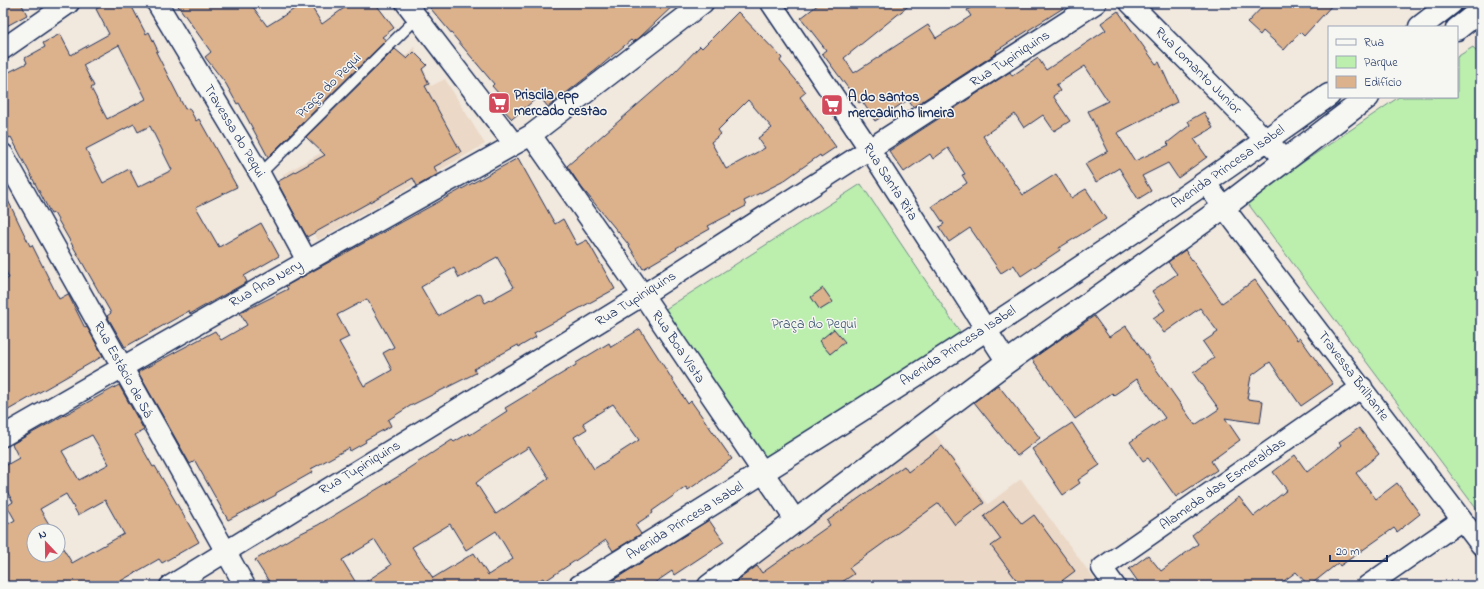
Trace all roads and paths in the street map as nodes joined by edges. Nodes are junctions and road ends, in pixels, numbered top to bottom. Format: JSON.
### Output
{"nodes":[{"id":1,"x":69,"y":3,"type":"edge"},
{"id":2,"x":157,"y":3,"type":"edge"},
{"id":3,"x":703,"y":3,"type":"edge"},
{"id":4,"x":771,"y":3,"type":"edge"},
{"id":5,"x":1096,"y":3,"type":"edge"},
{"id":6,"x":1130,"y":3,"type":"edge"},
{"id":7,"x":1451,"y":3,"type":"edge"},
{"id":8,"x":412,"y":10,"type":"edge"},
{"id":9,"x":1481,"y":10,"type":"edge"},
{"id":10,"x":1421,"y":26,"type":"edge"},
{"id":11,"x":1458,"y":28,"type":"edge"},
{"id":12,"x":3,"y":49,"type":"edge"},
{"id":13,"x":1328,"y":96,"type":"edge"},
{"id":14,"x":1367,"y":98,"type":"edge"},
{"id":15,"x":522,"y":139,"type":"junction"},
{"id":16,"x":1267,"y":140,"type":"junction"},
{"id":17,"x":870,"y":150,"type":"junction"},
{"id":18,"x":3,"y":154,"type":"edge"},
{"id":19,"x":1286,"y":160,"type":"junction"},
{"id":20,"x":260,"y":174,"type":"junction"},
{"id":21,"x":1206,"y":184,"type":"junction"},
{"id":22,"x":1224,"y":207,"type":"junction"},
{"id":23,"x":1114,"y":245,"type":"junction"},
{"id":24,"x":307,"y":261,"type":"junction"},
{"id":25,"x":1134,"y":272,"type":"junction"},
{"id":26,"x":643,"y":295,"type":"junction"},
{"id":27,"x":985,"y":329,"type":"junction"},
{"id":28,"x":1007,"y":362,"type":"junction"},
{"id":29,"x":121,"y":368,"type":"junction"},
{"id":30,"x":1362,"y":387,"type":"junction"},
{"id":31,"x":3,"y":436,"type":"edge"},
{"id":32,"x":762,"y":473,"type":"junction"},
{"id":33,"x":1462,"y":520,"type":"junction"},
{"id":34,"x":796,"y":521,"type":"junction"},
{"id":35,"x":1481,"y":545,"type":"edge"},
{"id":36,"x":225,"y":551,"type":"junction"},
{"id":37,"x":170,"y":586,"type":"edge"},
{"id":38,"x":245,"y":586,"type":"edge"},
{"id":39,"x":580,"y":586,"type":"edge"},
{"id":40,"x":709,"y":586,"type":"edge"},
{"id":41,"x":1115,"y":586,"type":"edge"},
{"id":42,"x":1367,"y":586,"type":"edge"}],
"edges":[{"from":1,"to":12,"type":"street"},
{"from":2,"to":20,"type":"street","name":"Travessa do Pequi"},
{"from":3,"to":15,"type":"street","name":"Rua Ana Nery"},
{"from":4,"to":17,"type":"street","name":"Rua Santa Rita"},
{"from":5,"to":17,"type":"street","name":"Rua Tupiniquins"},
{"from":6,"to":16,"type":"street","name":"Rua Lomanto Junior"},
{"from":7,"to":10,"type":"main road"},
{"from":8,"to":15,"type":"street","name":"Rua Boa Vista"},
{"from":8,"to":20,"type":"lane","name":"Praça do Pequi"},
{"from":9,"to":11,"type":"main road"},
{"from":13,"to":16,"type":"main road","name":"Avenida Princesa Isabel"},
{"from":14,"to":19,"type":"main road","name":"Avenida Princesa Isabel"},
{"from":15,"to":24,"type":"street","name":"Rua Ana Nery"},
{"from":15,"to":26,"type":"street","name":"Rua Boa Vista"},
{"from":16,"to":19,"type":"street","name":"Rua Lomanto Junior"},
{"from":16,"to":21,"type":"main road","name":"Avenida Princesa Isabel"},
{"from":17,"to":26,"type":"street","name":"Rua Tupiniquins"},
{"from":17,"to":27,"type":"street","name":"Rua Santa Rita"},
{"from":18,"to":29,"type":"street","name":"Rua Estácio de Sá"},
{"from":19,"to":22,"type":"main road","name":"Avenida Princesa Isabel"},
{"from":20,"to":24,"type":"street","name":"Travessa do Pequi"},
{"from":21,"to":22,"type":"street","name":"Travessa Brilhante"},
{"from":21,"to":23,"type":"main road","name":"Avenida Princesa Isabel"},
{"from":22,"to":25,"type":"main road","name":"Avenida Princesa Isabel"},
{"from":22,"to":30,"type":"street","name":"Travessa Brilhante"},
{"from":23,"to":25,"type":"main road"},
{"from":23,"to":27,"type":"main road","name":"Avenida Princesa Isabel"},
{"from":24,"to":29,"type":"street","name":"Rua Ana Nery"},
{"from":25,"to":28,"type":"main road","name":"Avenida Princesa Isabel"},
{"from":26,"to":32,"type":"street","name":"Rua Boa Vista"},
{"from":26,"to":36,"type":"street","name":"Rua Tupiniquins"},
{"from":27,"to":28,"type":"street","name":"Rua Santa Rita"},
{"from":27,"to":32,"type":"main road","name":"Avenida Princesa Isabel"},
{"from":28,"to":34,"type":"main road","name":"Avenida Princesa Isabel"},
{"from":29,"to":31,"type":"street","name":"Rua Ana Nery"},
{"from":29,"to":36,"type":"street","name":"Rua Estácio de Sá"},
{"from":30,"to":33,"type":"street","name":"Travessa Brilhante"},
{"from":30,"to":41,"type":"street","name":"Alameda das Esmeraldas"},
{"from":32,"to":34,"type":"street","name":"Rua Boa Vista"},
{"from":32,"to":39,"type":"main road","name":"Avenida Princesa Isabel"},
{"from":33,"to":35,"type":"street","name":"Travessa Brilhante"},
{"from":33,"to":42,"type":"street"},
{"from":34,"to":40,"type":"main road","name":"Avenida Princesa Isabel"},
{"from":36,"to":37,"type":"street","name":"Rua Tupiniquins"},
{"from":36,"to":38,"type":"street","name":"Rua Estácio de Sá"}]}
